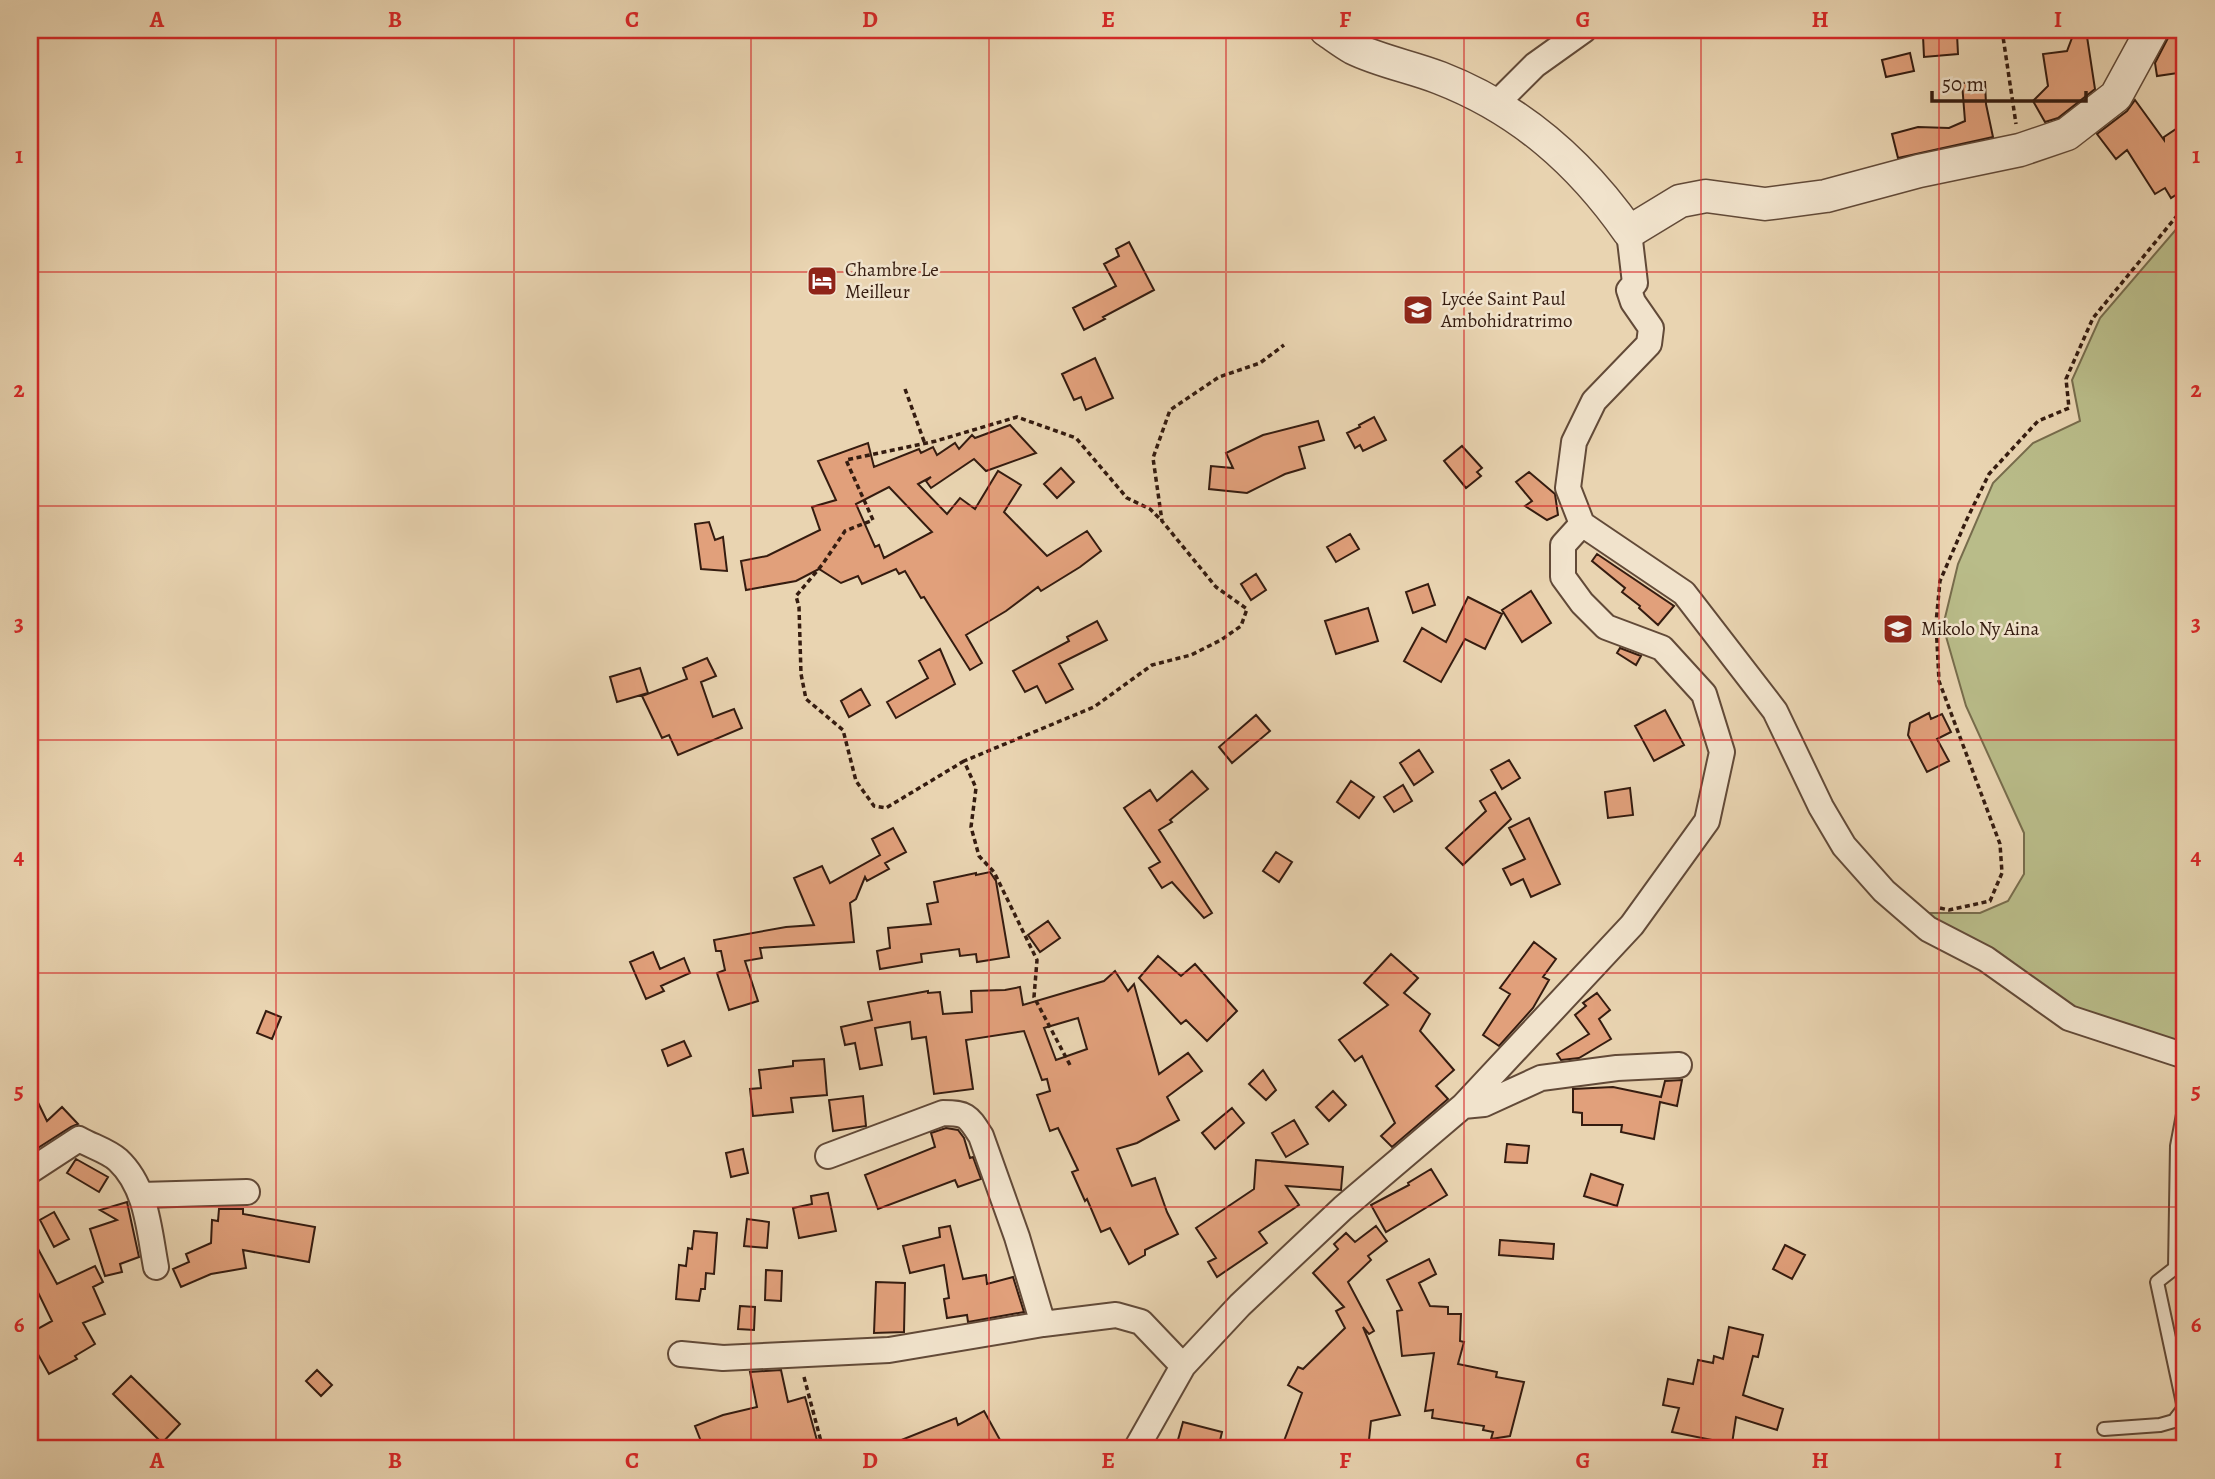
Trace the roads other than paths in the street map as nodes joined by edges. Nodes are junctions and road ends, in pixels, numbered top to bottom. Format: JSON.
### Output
{"nodes":[{"id":1,"x":1326,"y":30,"type":"edge"},
{"id":2,"x":1584,"y":30,"type":"edge"},
{"id":3,"x":2152,"y":30,"type":"edge"},
{"id":4,"x":1495,"y":105,"type":"junction"},
{"id":5,"x":1629,"y":232,"type":"junction"},
{"id":6,"x":1582,"y":524,"type":"junction"},
{"id":7,"x":2185,"y":1056,"type":"edge"},
{"id":8,"x":1678,"y":1065,"type":"dead end"},
{"id":9,"x":2185,"y":1104,"type":"edge"},
{"id":10,"x":1463,"y":1106,"type":"junction"},
{"id":11,"x":828,"y":1156,"type":"dead end"},
{"id":12,"x":30,"y":1171,"type":"edge"},
{"id":13,"x":247,"y":1192,"type":"dead end"},
{"id":14,"x":141,"y":1195,"type":"junction"},
{"id":15,"x":156,"y":1267,"type":"dead end"},
{"id":16,"x":1043,"y":1324,"type":"junction"},
{"id":17,"x":681,"y":1354,"type":"dead end"},
{"id":18,"x":1183,"y":1366,"type":"junction"},
{"id":19,"x":2104,"y":1429,"type":"dead end"},
{"id":20,"x":1139,"y":1448,"type":"edge"}],
"edges":[{"from":1,"to":4,"type":"street"},
{"from":2,"to":4,"type":"street"},
{"from":3,"to":5,"type":"street"},
{"from":4,"to":5,"type":"street"},
{"from":5,"to":6,"type":"street"},
{"from":6,"to":7,"type":"street"},
{"from":6,"to":10,"type":"street"},
{"from":8,"to":10,"type":"street"},
{"from":9,"to":19,"type":"lane"},
{"from":10,"to":18,"type":"street"},
{"from":11,"to":16,"type":"street"},
{"from":12,"to":14,"type":"street"},
{"from":13,"to":14,"type":"street"},
{"from":14,"to":15,"type":"street"},
{"from":16,"to":17,"type":"street"},
{"from":16,"to":18,"type":"street"},
{"from":18,"to":20,"type":"street"}]}
